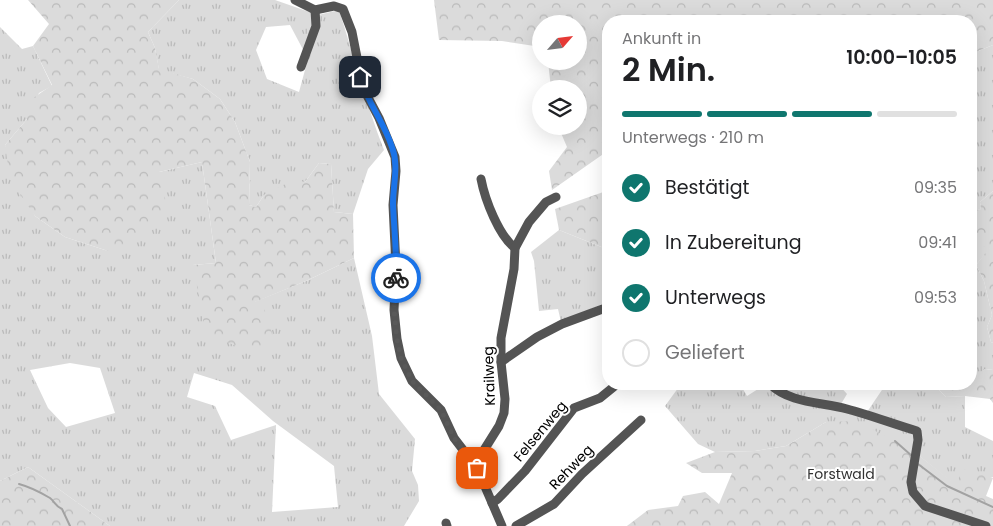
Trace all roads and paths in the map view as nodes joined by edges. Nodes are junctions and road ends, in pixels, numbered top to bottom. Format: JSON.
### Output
{"nodes":[{"id":1,"x":294,"y":0,"type":"edge"},
{"id":2,"x":315,"y":10,"type":"junction"},
{"id":3,"x":302,"y":67,"type":"dead end"},
{"id":4,"x":481,"y":179,"type":"dead end"},
{"id":5,"x":556,"y":197,"type":"dead end"},
{"id":6,"x":516,"y":248,"type":"junction"},
{"id":7,"x":602,"y":309,"type":"edge"},
{"id":8,"x":501,"y":362,"type":"junction"},
{"id":9,"x":610,"y":390,"type":"edge"},
{"id":10,"x":777,"y":390,"type":"edge"},
{"id":11,"x":641,"y":420,"type":"dead end"},
{"id":12,"x":477,"y":468,"type":"junction"},
{"id":13,"x":492,"y":503,"type":"junction"},
{"id":14,"x":502,"y":526,"type":"edge"},
{"id":15,"x":516,"y":526,"type":"edge"},
{"id":16,"x":986,"y":526,"type":"edge"}],
"edges":[{"from":1,"to":2,"type":"street"},
{"from":2,"to":3,"type":"street"},
{"from":2,"to":12,"type":"street"},
{"from":4,"to":6,"type":"street"},
{"from":5,"to":6,"type":"street","name":"Krailweg"},
{"from":6,"to":8,"type":"street","name":"Krailweg"},
{"from":7,"to":8,"type":"street"},
{"from":8,"to":12,"type":"street","name":"Krailweg"},
{"from":9,"to":13,"type":"street","name":"Felsenweg"},
{"from":10,"to":16,"type":"street"},
{"from":11,"to":15,"type":"street","name":"Rehweg"},
{"from":12,"to":13,"type":"street"},
{"from":13,"to":14,"type":"street"}]}
